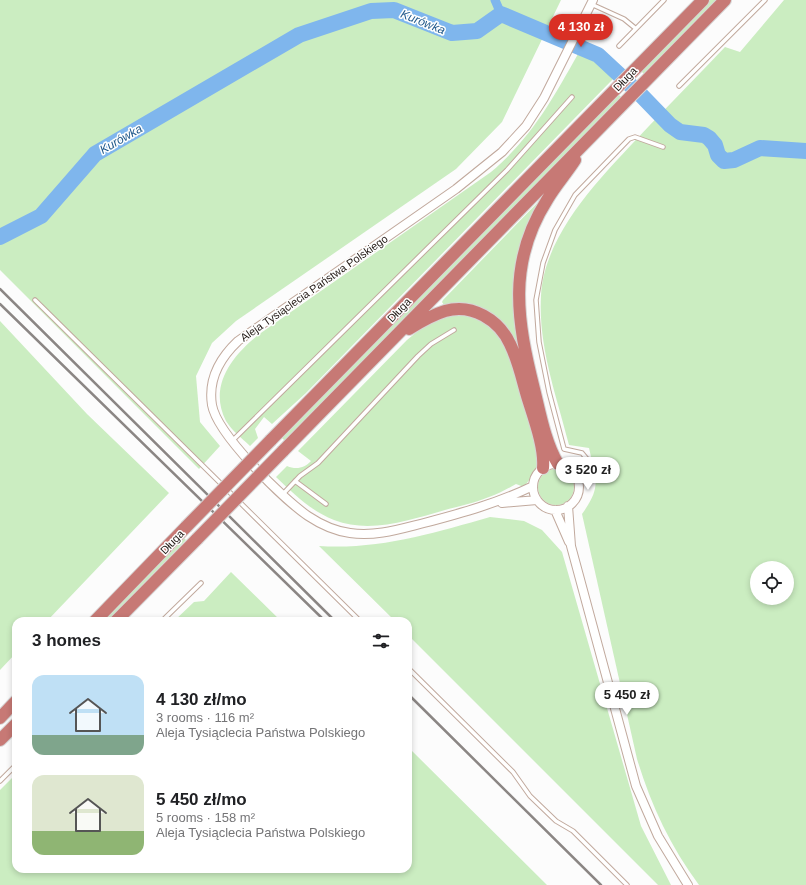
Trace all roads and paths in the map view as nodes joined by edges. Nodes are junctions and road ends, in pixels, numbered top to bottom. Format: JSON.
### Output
{"nodes":[{"id":1,"x":664,"y":0,"type":"edge"},
{"id":2,"x":703,"y":0,"type":"edge"},
{"id":3,"x":725,"y":0,"type":"edge"},
{"id":4,"x":765,"y":0,"type":"edge"},
{"id":5,"x":592,"y":2,"type":"edge"},
{"id":6,"x":635,"y":28,"type":"junction"},
{"id":7,"x":619,"y":46,"type":"dead end"},
{"id":8,"x":679,"y":86,"type":"dead end"},
{"id":9,"x":572,"y":97,"type":"dead end"},
{"id":10,"x":590,"y":138,"type":"junction"},
{"id":11,"x":663,"y":147,"type":"dead end"},
{"id":12,"x":35,"y":300,"type":"dead end"},
{"id":13,"x":454,"y":330,"type":"dead end"},
{"id":14,"x":393,"y":339,"type":"junction"},
{"id":15,"x":231,"y":441,"type":"junction"},
{"id":16,"x":558,"y":464,"type":"junction"},
{"id":17,"x":543,"y":468,"type":"junction"},
{"id":18,"x":573,"y":472,"type":"junction"},
{"id":19,"x":296,"y":481,"type":"junction"},
{"id":20,"x":533,"y":486,"type":"junction"},
{"id":21,"x":283,"y":494,"type":"junction"},
{"id":22,"x":537,"y":500,"type":"junction"},
{"id":23,"x":326,"y":504,"type":"dead end"},
{"id":24,"x":493,"y":504,"type":"junction"},
{"id":25,"x":568,"y":506,"type":"junction"},
{"id":26,"x":555,"y":510,"type":"junction"},
{"id":27,"x":571,"y":546,"type":"junction"},
{"id":28,"x":201,"y":583,"type":"dead end"},
{"id":29,"x":99,"y":617,"type":"edge"},
{"id":30,"x":120,"y":617,"type":"edge"},
{"id":31,"x":166,"y":617,"type":"edge"},
{"id":32,"x":356,"y":617,"type":"edge"},
{"id":33,"x":412,"y":672,"type":"edge"},
{"id":34,"x":12,"y":705,"type":"edge"},
{"id":35,"x":0,"y":718,"type":"edge"},
{"id":36,"x":12,"y":728,"type":"edge"},
{"id":37,"x":0,"y":740,"type":"edge"},
{"id":38,"x":12,"y":769,"type":"edge"},
{"id":39,"x":0,"y":781,"type":"edge"},
{"id":40,"x":627,"y":885,"type":"edge"},
{"id":41,"x":688,"y":885,"type":"edge"}],
"edges":[{"from":1,"to":6,"type":"lane"},
{"from":2,"to":29,"type":"highway","name":"Długa","bridge":true},
{"from":3,"to":10,"type":"highway"},
{"from":4,"to":8,"type":"lane"},
{"from":5,"to":6,"type":"lane"},
{"from":5,"to":15,"type":"street","name":"Aleja Tysiąclecia Państwa Polskiego"},
{"from":6,"to":7,"type":"lane"},
{"from":9,"to":15,"type":"lane"},
{"from":10,"to":14,"type":"highway","name":"Długa"},
{"from":10,"to":16,"type":"highway"},
{"from":11,"to":18,"type":"lane"},
{"from":12,"to":32,"type":"lane"},
{"from":13,"to":19,"type":"lane"},
{"from":14,"to":17,"type":"highway"},
{"from":14,"to":30,"type":"highway","name":"Długa","bridge":true},
{"from":15,"to":21,"type":"street","name":"Aleja Tysiąclecia Państwa Polskiego"},
{"from":16,"to":17,"type":"street"},
{"from":16,"to":18,"type":"street"},
{"from":17,"to":20,"type":"street"},
{"from":18,"to":25,"type":"street"},
{"from":19,"to":21,"type":"lane"},
{"from":19,"to":23,"type":"lane"},
{"from":20,"to":22,"type":"street"},
{"from":20,"to":24,"type":"street","name":"Aleja Tysiąclecia Państwa Polskiego"},
{"from":21,"to":24,"type":"street","name":"Aleja Tysiąclecia Państwa Polskiego"},
{"from":22,"to":24,"type":"street","name":"Aleja Tysiąclecia Państwa Polskiego"},
{"from":22,"to":26,"type":"street"},
{"from":25,"to":26,"type":"street"},
{"from":25,"to":27,"type":"street"},
{"from":26,"to":27,"type":"street"},
{"from":27,"to":41,"type":"street"},
{"from":28,"to":31,"type":"lane"},
{"from":33,"to":40,"type":"lane"},
{"from":34,"to":35,"type":"highway"},
{"from":36,"to":37,"type":"highway"},
{"from":38,"to":39,"type":"lane"}]}
